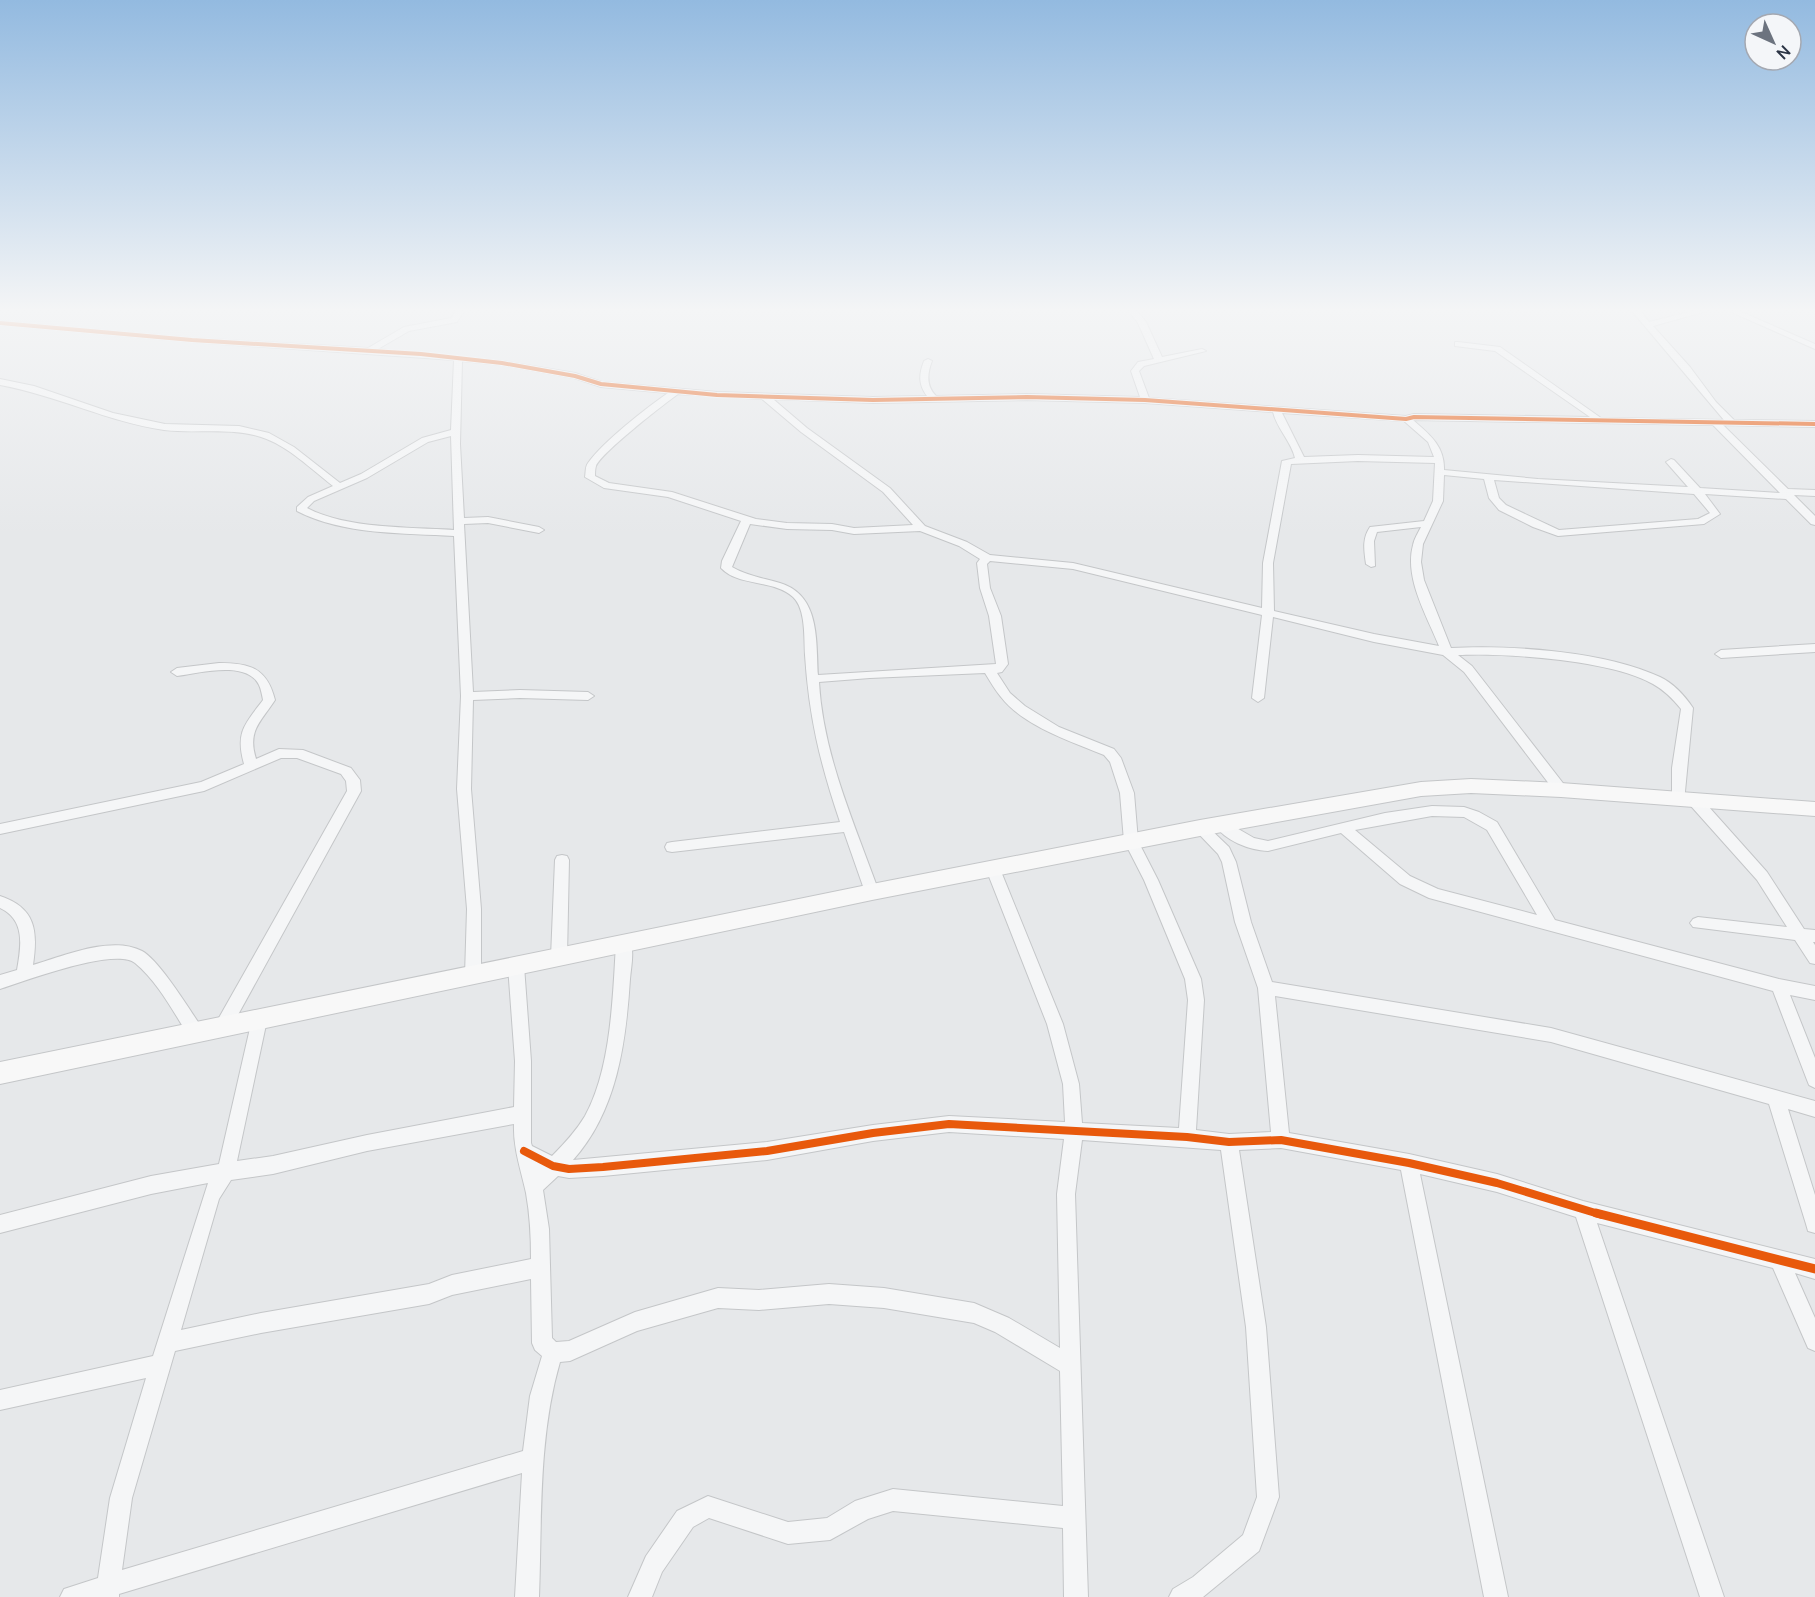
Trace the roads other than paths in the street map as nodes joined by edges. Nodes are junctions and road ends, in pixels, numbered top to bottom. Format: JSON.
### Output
{"nodes":[{"id":1,"x":18,"y":386,"type":"edge"},
{"id":2,"x":457,"y":386,"type":"edge"},
{"id":3,"x":617,"y":386,"type":"edge"},
{"id":4,"x":925,"y":386,"type":"edge"},
{"id":5,"x":1140,"y":386,"type":"edge"},
{"id":6,"x":1550,"y":386,"type":"edge"},
{"id":7,"x":1699,"y":386,"type":"edge"},
{"id":8,"x":676,"y":391,"type":"junction"},
{"id":9,"x":765,"y":397,"type":"junction"},
{"id":10,"x":934,"y":399,"type":"junction"},
{"id":11,"x":1145,"y":400,"type":"junction"},
{"id":12,"x":1277,"y":408,"type":"junction"},
{"id":13,"x":1406,"y":419,"type":"junction"},
{"id":14,"x":1598,"y":419,"type":"junction"},
{"id":15,"x":1716,"y":423,"type":"junction"},
{"id":16,"x":1733,"y":424,"type":"junction"},
{"id":17,"x":1815,"y":424,"type":"edge"},
{"id":18,"x":455,"y":432,"type":"junction"},
{"id":19,"x":1300,"y":460,"type":"junction"},
{"id":20,"x":1440,"y":460,"type":"junction"},
{"id":21,"x":1671,"y":462,"type":"dead end"},
{"id":22,"x":1440,"y":472,"type":"junction"},
{"id":23,"x":1488,"y":477,"type":"junction"},
{"id":24,"x":340,"y":487,"type":"junction"},
{"id":25,"x":1699,"y":492,"type":"junction"},
{"id":26,"x":1815,"y":493,"type":"edge"},
{"id":27,"x":1788,"y":494,"type":"junction"},
{"id":28,"x":747,"y":520,"type":"junction"},
{"id":29,"x":1815,"y":522,"type":"edge"},
{"id":30,"x":1426,"y":524,"type":"junction"},
{"id":31,"x":459,"y":527,"type":"junction"},
{"id":32,"x":921,"y":528,"type":"junction"},
{"id":33,"x":539,"y":530,"type":"dead end"},
{"id":34,"x":987,"y":558,"type":"junction"},
{"id":35,"x":1371,"y":564,"type":"dead end"},
{"id":36,"x":1268,"y":612,"type":"junction"},
{"id":37,"x":1815,"y":648,"type":"edge"},
{"id":38,"x":1447,"y":652,"type":"junction"},
{"id":39,"x":1721,"y":654,"type":"dead end"},
{"id":40,"x":988,"y":670,"type":"junction"},
{"id":41,"x":177,"y":672,"type":"dead end"},
{"id":42,"x":813,"y":680,"type":"junction"},
{"id":43,"x":467,"y":696,"type":"junction"},
{"id":44,"x":588,"y":696,"type":"dead end"},
{"id":45,"x":1258,"y":698,"type":"dead end"},
{"id":46,"x":251,"y":764,"type":"junction"},
{"id":47,"x":1561,"y":790,"type":"junction"},
{"id":48,"x":1687,"y":800,"type":"junction"},
{"id":49,"x":1815,"y":809,"type":"edge"},
{"id":50,"x":1221,"y":824,"type":"junction"},
{"id":51,"x":849,"y":826,"type":"junction"},
{"id":52,"x":1200,"y":828,"type":"junction"},
{"id":53,"x":0,"y":829,"type":"edge"},
{"id":54,"x":1345,"y":829,"type":"junction"},
{"id":55,"x":1131,"y":841,"type":"junction"},
{"id":56,"x":672,"y":847,"type":"dead end"},
{"id":57,"x":562,"y":860,"type":"dead end"},
{"id":58,"x":993,"y":869,"type":"junction"},
{"id":59,"x":872,"y":892,"type":"junction"},
{"id":60,"x":0,"y":902,"type":"edge"},
{"id":61,"x":1698,"y":923,"type":"dead end"},
{"id":62,"x":1550,"y":925,"type":"junction"},
{"id":63,"x":1808,"y":935,"type":"edge"},
{"id":64,"x":624,"y":944,"type":"junction"},
{"id":65,"x":559,"y":957,"type":"junction"},
{"id":66,"x":1815,"y":958,"type":"edge"},
{"id":67,"x":516,"y":966,"type":"junction"},
{"id":68,"x":24,"y":974,"type":"junction"},
{"id":69,"x":473,"y":975,"type":"junction"},
{"id":70,"x":0,"y":982,"type":"edge"},
{"id":71,"x":1779,"y":986,"type":"junction"},
{"id":72,"x":1266,"y":988,"type":"junction"},
{"id":73,"x":1815,"y":993,"type":"edge"},
{"id":74,"x":259,"y":1020,"type":"junction"},
{"id":75,"x":222,"y":1028,"type":"junction"},
{"id":76,"x":196,"y":1033,"type":"junction"},
{"id":77,"x":0,"y":1073,"type":"edge"},
{"id":78,"x":1815,"y":1080,"type":"edge"},
{"id":79,"x":1776,"y":1099,"type":"junction"},
{"id":80,"x":1815,"y":1109,"type":"edge"},
{"id":81,"x":522,"y":1114,"type":"junction"},
{"id":82,"x":1074,"y":1131,"type":"junction"},
{"id":83,"x":1187,"y":1137,"type":"junction"},
{"id":84,"x":1281,"y":1140,"type":"junction"},
{"id":85,"x":1229,"y":1142,"type":"junction"},
{"id":86,"x":524,"y":1151,"type":"junction"},
{"id":87,"x":1409,"y":1163,"type":"junction"},
{"id":88,"x":553,"y":1166,"type":"junction"},
{"id":89,"x":226,"y":1171,"type":"junction"},
{"id":90,"x":533,"y":1187,"type":"junction"},
{"id":91,"x":1583,"y":1210,"type":"junction"},
{"id":92,"x":0,"y":1224,"type":"edge"},
{"id":93,"x":1815,"y":1224,"type":"edge"},
{"id":94,"x":1779,"y":1260,"type":"junction"},
{"id":95,"x":541,"y":1267,"type":"junction"},
{"id":96,"x":1815,"y":1269,"type":"edge"},
{"id":97,"x":1815,"y":1341,"type":"edge"},
{"id":98,"x":166,"y":1343,"type":"junction"},
{"id":99,"x":553,"y":1353,"type":"junction"},
{"id":100,"x":159,"y":1365,"type":"junction"},
{"id":101,"x":1070,"y":1365,"type":"junction"},
{"id":102,"x":0,"y":1400,"type":"edge"},
{"id":103,"x":533,"y":1459,"type":"junction"},
{"id":104,"x":1074,"y":1518,"type":"junction"},
{"id":105,"x":107,"y":1592,"type":"edge"},
{"id":106,"x":72,"y":1597,"type":"edge"},
{"id":107,"x":527,"y":1597,"type":"edge"},
{"id":108,"x":640,"y":1597,"type":"edge"},
{"id":109,"x":1076,"y":1597,"type":"edge"},
{"id":110,"x":1180,"y":1597,"type":"edge"},
{"id":111,"x":1496,"y":1597,"type":"edge"},
{"id":112,"x":1712,"y":1597,"type":"edge"}],
"edges":[{"from":1,"to":24,"type":"street"},
{"from":2,"to":18,"type":"street"},
{"from":3,"to":8,"type":"street"},
{"from":4,"to":10,"type":"street"},
{"from":5,"to":11,"type":"street"},
{"from":6,"to":14,"type":"street"},
{"from":7,"to":16,"type":"street"},
{"from":8,"to":9,"type":"street"},
{"from":8,"to":28,"type":"street"},
{"from":9,"to":10,"type":"street"},
{"from":9,"to":32,"type":"street"},
{"from":10,"to":11,"type":"street"},
{"from":11,"to":12,"type":"street"},
{"from":12,"to":13,"type":"street"},
{"from":12,"to":19,"type":"street"},
{"from":13,"to":14,"type":"street"},
{"from":13,"to":20,"type":"street"},
{"from":14,"to":15,"type":"street"},
{"from":15,"to":16,"type":"street"},
{"from":15,"to":27,"type":"street"},
{"from":16,"to":17,"type":"street"},
{"from":18,"to":24,"type":"street"},
{"from":18,"to":31,"type":"street"},
{"from":19,"to":20,"type":"street"},
{"from":19,"to":36,"type":"street"},
{"from":20,"to":22,"type":"street"},
{"from":21,"to":25,"type":"street"},
{"from":22,"to":23,"type":"street"},
{"from":22,"to":30,"type":"street"},
{"from":23,"to":25,"type":"street"},
{"from":23,"to":25,"type":"street"},
{"from":24,"to":31,"type":"street"},
{"from":25,"to":27,"type":"street"},
{"from":26,"to":27,"type":"street"},
{"from":27,"to":29,"type":"street"},
{"from":28,"to":32,"type":"street"},
{"from":28,"to":42,"type":"street"},
{"from":30,"to":35,"type":"street"},
{"from":30,"to":38,"type":"street"},
{"from":31,"to":33,"type":"street"},
{"from":31,"to":43,"type":"street"},
{"from":32,"to":34,"type":"street"},
{"from":34,"to":36,"type":"street"},
{"from":34,"to":40,"type":"street"},
{"from":36,"to":38,"type":"street"},
{"from":36,"to":45,"type":"street"},
{"from":37,"to":39,"type":"street"},
{"from":38,"to":47,"type":"street"},
{"from":38,"to":48,"type":"street"},
{"from":40,"to":42,"type":"street"},
{"from":40,"to":55,"type":"street"},
{"from":41,"to":46,"type":"street"},
{"from":42,"to":51,"type":"street"},
{"from":43,"to":44,"type":"street"},
{"from":43,"to":69,"type":"street"},
{"from":46,"to":53,"type":"street"},
{"from":46,"to":75,"type":"street"},
{"from":47,"to":48,"type":"main road"},
{"from":47,"to":50,"type":"main road"},
{"from":48,"to":49,"type":"main road"},
{"from":48,"to":63,"type":"street"},
{"from":50,"to":52,"type":"main road"},
{"from":50,"to":54,"type":"street"},
{"from":51,"to":56,"type":"street"},
{"from":51,"to":59,"type":"street"},
{"from":52,"to":55,"type":"main road"},
{"from":52,"to":72,"type":"street"},
{"from":54,"to":62,"type":"street"},
{"from":54,"to":62,"type":"street"},
{"from":55,"to":58,"type":"main road"},
{"from":55,"to":83,"type":"street"},
{"from":57,"to":65,"type":"street"},
{"from":58,"to":59,"type":"main road"},
{"from":58,"to":82,"type":"street"},
{"from":59,"to":64,"type":"main road"},
{"from":60,"to":68,"type":"street"},
{"from":61,"to":63,"type":"street"},
{"from":62,"to":71,"type":"street"},
{"from":63,"to":66,"type":"street"},
{"from":64,"to":65,"type":"main road"},
{"from":64,"to":88,"type":"street"},
{"from":65,"to":67,"type":"main road"},
{"from":67,"to":69,"type":"main road"},
{"from":67,"to":81,"type":"street"},
{"from":68,"to":70,"type":"street"},
{"from":68,"to":76,"type":"street"},
{"from":69,"to":74,"type":"main road"},
{"from":71,"to":73,"type":"street"},
{"from":71,"to":78,"type":"street"},
{"from":72,"to":79,"type":"street"},
{"from":72,"to":84,"type":"street"},
{"from":74,"to":75,"type":"main road"},
{"from":74,"to":89,"type":"street"},
{"from":75,"to":76,"type":"main road"},
{"from":76,"to":77,"type":"main road"},
{"from":79,"to":80,"type":"street"},
{"from":79,"to":93,"type":"street"},
{"from":81,"to":86,"type":"street"},
{"from":81,"to":89,"type":"street"},
{"from":82,"to":83,"type":"street"},
{"from":82,"to":88,"type":"street"},
{"from":82,"to":101,"type":"street"},
{"from":83,"to":85,"type":"street"},
{"from":84,"to":85,"type":"street"},
{"from":84,"to":87,"type":"street"},
{"from":85,"to":110,"type":"street"},
{"from":86,"to":88,"type":"street"},
{"from":86,"to":90,"type":"street"},
{"from":87,"to":91,"type":"street"},
{"from":87,"to":111,"type":"street"},
{"from":88,"to":90,"type":"street"},
{"from":89,"to":92,"type":"street"},
{"from":89,"to":98,"type":"street"},
{"from":90,"to":95,"type":"street"},
{"from":91,"to":94,"type":"street"},
{"from":91,"to":112,"type":"street"},
{"from":94,"to":96,"type":"street"},
{"from":94,"to":97,"type":"street"},
{"from":95,"to":98,"type":"street"},
{"from":95,"to":99,"type":"street"},
{"from":98,"to":100,"type":"street"},
{"from":99,"to":101,"type":"street"},
{"from":99,"to":103,"type":"street"},
{"from":100,"to":102,"type":"street"},
{"from":100,"to":105,"type":"street"},
{"from":101,"to":104,"type":"street"},
{"from":103,"to":105,"type":"street"},
{"from":103,"to":107,"type":"street"},
{"from":104,"to":108,"type":"street"},
{"from":104,"to":109,"type":"street"},
{"from":105,"to":106,"type":"street"}]}
